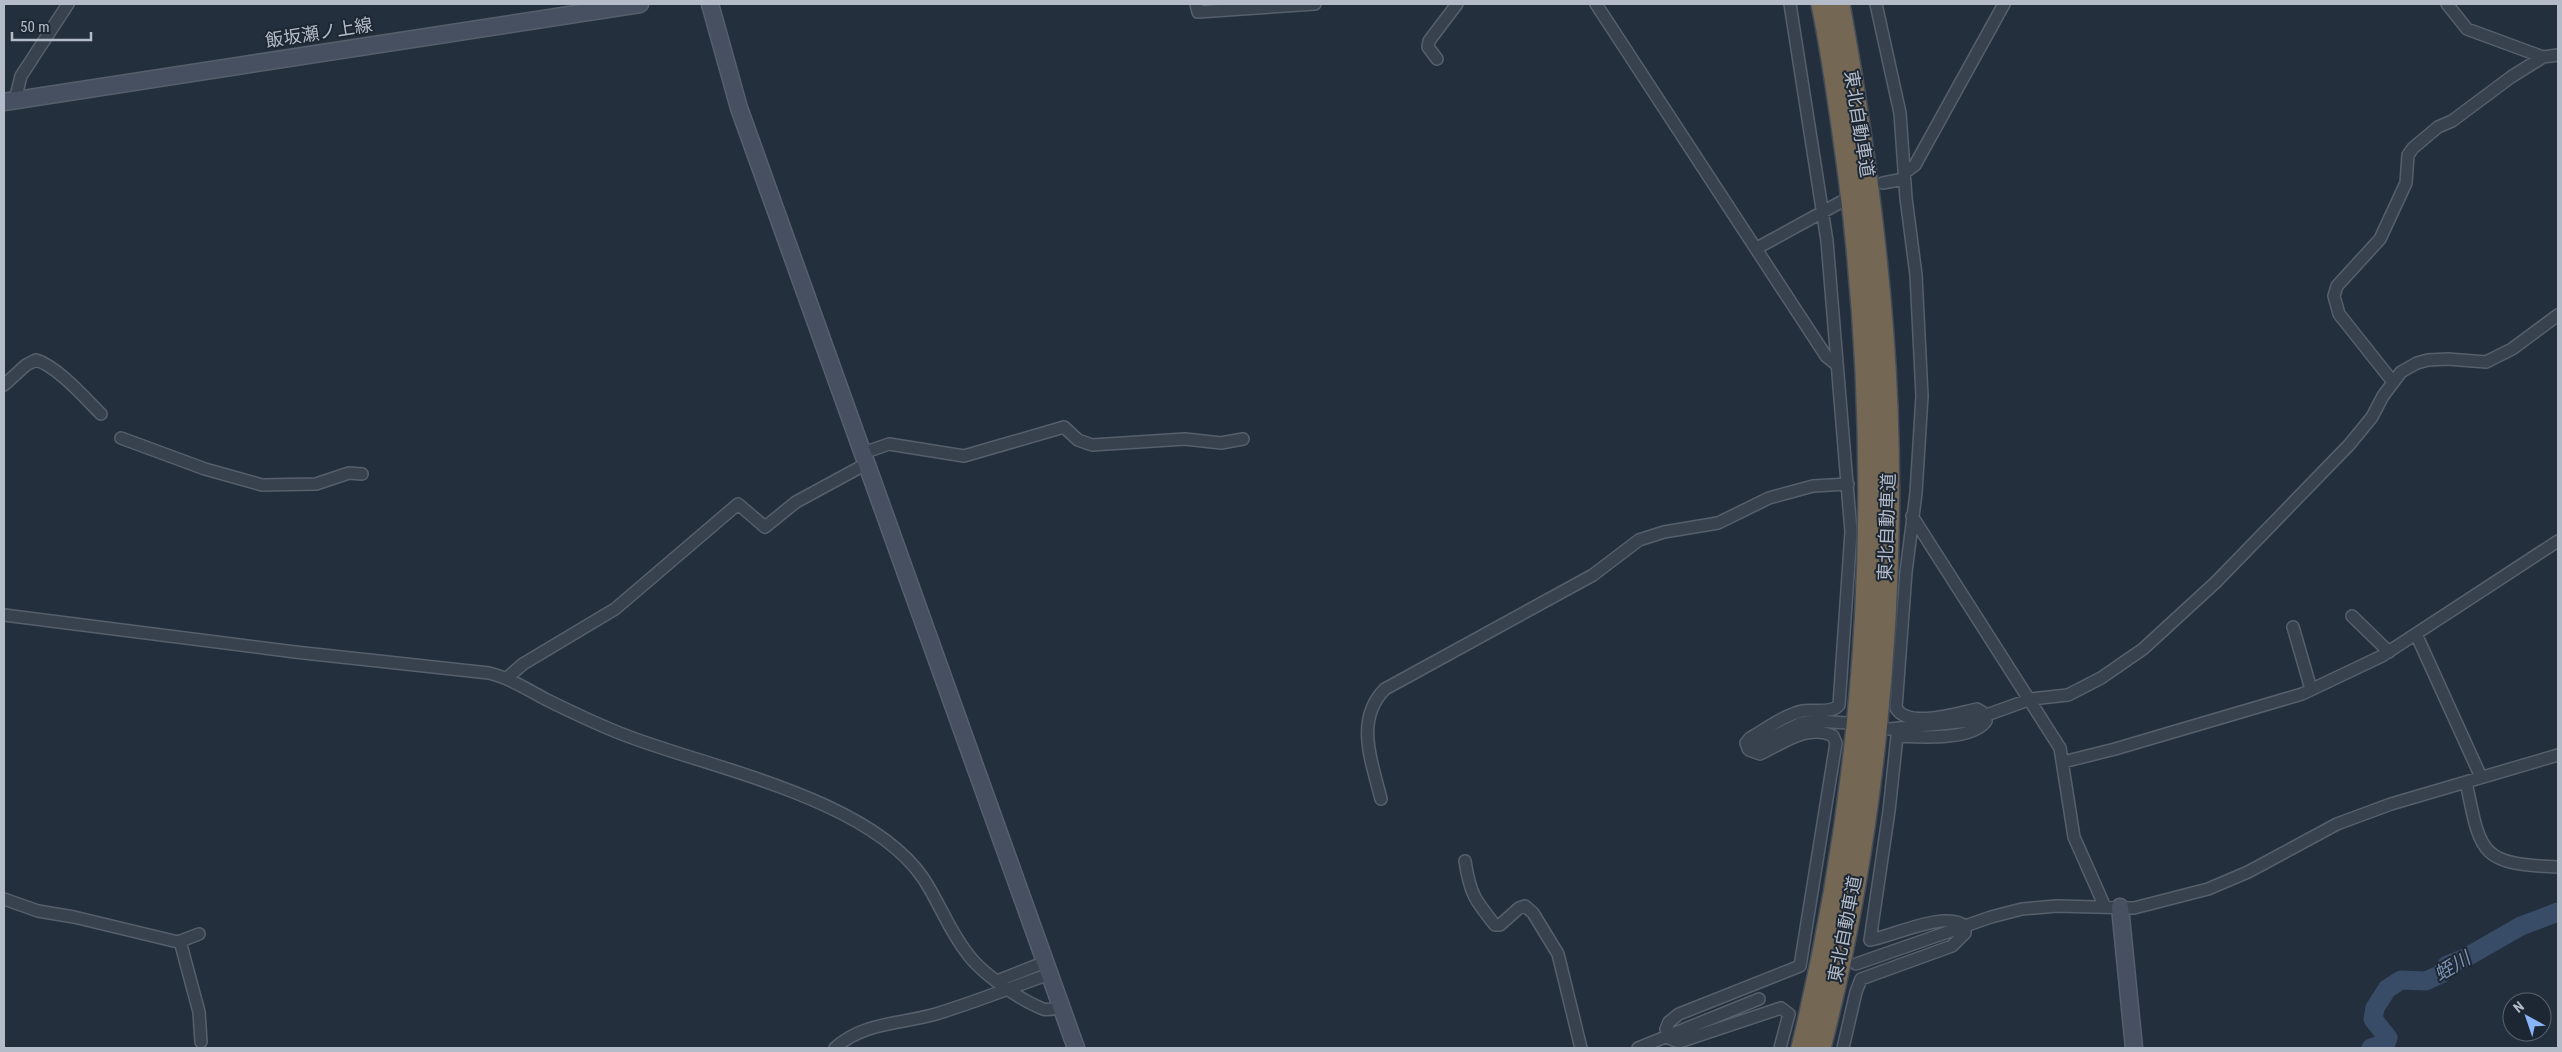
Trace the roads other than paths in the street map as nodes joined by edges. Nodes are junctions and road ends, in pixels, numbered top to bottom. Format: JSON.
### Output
{"nodes":[{"id":1,"x":68,"y":4,"type":"edge"},
{"id":2,"x":640,"y":4,"type":"edge"},
{"id":3,"x":710,"y":4,"type":"edge"},
{"id":4,"x":1196,"y":4,"type":"edge"},
{"id":5,"x":1315,"y":4,"type":"edge"},
{"id":6,"x":1457,"y":4,"type":"edge"},
{"id":7,"x":1596,"y":4,"type":"edge"},
{"id":8,"x":1790,"y":4,"type":"edge"},
{"id":9,"x":1822,"y":4,"type":"edge"},
{"id":10,"x":1839,"y":4,"type":"edge"},
{"id":11,"x":1876,"y":4,"type":"edge"},
{"id":12,"x":2004,"y":4,"type":"edge"},
{"id":13,"x":2447,"y":4,"type":"edge"},
{"id":14,"x":2558,"y":55,"type":"edge"},
{"id":15,"x":2543,"y":57,"type":"junction"},
{"id":16,"x":1437,"y":59,"type":"dead end"},
{"id":17,"x":9,"y":101,"type":"edge"},
{"id":18,"x":1904,"y":176,"type":"junction"},
{"id":19,"x":1883,"y":183,"type":"dead end"},
{"id":20,"x":1842,"y":202,"type":"dead end"},
{"id":21,"x":1823,"y":211,"type":"junction"},
{"id":22,"x":1757,"y":248,"type":"junction"},
{"id":23,"x":2558,"y":315,"type":"edge"},
{"id":24,"x":1837,"y":365,"type":"junction"},
{"id":25,"x":2393,"y":382,"type":"junction"},
{"id":26,"x":4,"y":385,"type":"edge"},
{"id":27,"x":101,"y":414,"type":"dead end"},
{"id":28,"x":121,"y":438,"type":"dead end"},
{"id":29,"x":1243,"y":439,"type":"dead end"},
{"id":30,"x":864,"y":459,"type":"junction"},
{"id":31,"x":362,"y":474,"type":"dead end"},
{"id":32,"x":1848,"y":484,"type":"junction"},
{"id":33,"x":1912,"y":516,"type":"junction"},
{"id":34,"x":2558,"y":541,"type":"edge"},
{"id":35,"x":4,"y":616,"type":"edge"},
{"id":36,"x":2352,"y":616,"type":"dead end"},
{"id":37,"x":2293,"y":627,"type":"dead end"},
{"id":38,"x":2416,"y":634,"type":"junction"},
{"id":39,"x":2389,"y":652,"type":"junction"},
{"id":40,"x":507,"y":678,"type":"junction"},
{"id":41,"x":2311,"y":689,"type":"junction"},
{"id":42,"x":2031,"y":699,"type":"junction"},
{"id":43,"x":1985,"y":716,"type":"junction"},
{"id":44,"x":1847,"y":723,"type":"dead end"},
{"id":45,"x":1889,"y":728,"type":"dead end"},
{"id":46,"x":1748,"y":749,"type":"junction"},
{"id":47,"x":2558,"y":755,"type":"edge"},
{"id":48,"x":2063,"y":762,"type":"junction"},
{"id":49,"x":2481,"y":778,"type":"junction"},
{"id":50,"x":2466,"y":782,"type":"junction"},
{"id":51,"x":1381,"y":799,"type":"dead end"},
{"id":52,"x":1465,"y":861,"type":"dead end"},
{"id":53,"x":2558,"y":867,"type":"edge"},
{"id":54,"x":4,"y":898,"type":"edge"},
{"id":55,"x":2112,"y":907,"type":"junction"},
{"id":56,"x":1965,"y":926,"type":"junction"},
{"id":57,"x":199,"y":934,"type":"dead end"},
{"id":58,"x":180,"y":941,"type":"junction"},
{"id":59,"x":1856,"y":964,"type":"dead end"},
{"id":60,"x":1047,"y":968,"type":"junction"},
{"id":61,"x":997,"y":981,"type":"junction"},
{"id":62,"x":1008,"y":988,"type":"junction"},
{"id":63,"x":1759,"y":999,"type":"dead end"},
{"id":64,"x":1061,"y":1007,"type":"junction"},
{"id":65,"x":1668,"y":1034,"type":"junction"},
{"id":66,"x":201,"y":1042,"type":"dead end"},
{"id":67,"x":835,"y":1048,"type":"edge"},
{"id":68,"x":1076,"y":1048,"type":"edge"},
{"id":69,"x":1581,"y":1048,"type":"edge"},
{"id":70,"x":1638,"y":1048,"type":"edge"},
{"id":71,"x":1780,"y":1048,"type":"edge"},
{"id":72,"x":1802,"y":1048,"type":"edge"},
{"id":73,"x":1820,"y":1048,"type":"edge"},
{"id":74,"x":1843,"y":1048,"type":"edge"},
{"id":75,"x":2134,"y":1048,"type":"edge"}],
"edges":[{"from":1,"to":17,"type":"street"},
{"from":2,"to":17,"type":"street","name":"飯坂瀬ノ上線"},
{"from":3,"to":30,"type":"street"},
{"from":4,"to":5,"type":"street"},
{"from":6,"to":16,"type":"street"},
{"from":7,"to":22,"type":"street"},
{"from":8,"to":21,"type":"street"},
{"from":9,"to":72,"type":"highway","name":"東北自動車道"},
{"from":10,"to":73,"type":"highway","name":"東北自動車道"},
{"from":11,"to":18,"type":"street"},
{"from":12,"to":18,"type":"street"},
{"from":13,"to":15,"type":"street"},
{"from":14,"to":15,"type":"street"},
{"from":15,"to":25,"type":"street"},
{"from":18,"to":19,"type":"street"},
{"from":18,"to":33,"type":"street"},
{"from":20,"to":21,"type":"street"},
{"from":21,"to":22,"type":"street"},
{"from":21,"to":24,"type":"street"},
{"from":22,"to":24,"type":"street"},
{"from":23,"to":25,"type":"street"},
{"from":24,"to":32,"type":"street"},
{"from":25,"to":42,"type":"street"},
{"from":26,"to":27,"type":"street"},
{"from":28,"to":31,"type":"street"},
{"from":29,"to":30,"type":"street"},
{"from":30,"to":40,"type":"street"},
{"from":30,"to":60,"type":"street"},
{"from":32,"to":46,"type":"street"},
{"from":32,"to":51,"type":"street"},
{"from":33,"to":42,"type":"street"},
{"from":33,"to":43,"type":"street"},
{"from":34,"to":38,"type":"street"},
{"from":35,"to":40,"type":"street"},
{"from":36,"to":39,"type":"street"},
{"from":37,"to":41,"type":"street"},
{"from":38,"to":39,"type":"street"},
{"from":38,"to":49,"type":"street"},
{"from":39,"to":41,"type":"street"},
{"from":40,"to":61,"type":"street"},
{"from":41,"to":48,"type":"street"},
{"from":42,"to":43,"type":"street"},
{"from":42,"to":48,"type":"street"},
{"from":43,"to":45,"type":"street"},
{"from":43,"to":56,"type":"street"},
{"from":44,"to":46,"type":"street"},
{"from":46,"to":65,"type":"street"},
{"from":47,"to":49,"type":"street"},
{"from":48,"to":55,"type":"street"},
{"from":49,"to":50,"type":"street"},
{"from":50,"to":53,"type":"street"},
{"from":50,"to":55,"type":"street"},
{"from":52,"to":69,"type":"street"},
{"from":54,"to":58,"type":"street"},
{"from":55,"to":56,"type":"street"},
{"from":55,"to":75,"type":"street"},
{"from":56,"to":59,"type":"street"},
{"from":56,"to":74,"type":"street"},
{"from":57,"to":58,"type":"street"},
{"from":58,"to":66,"type":"street"},
{"from":60,"to":61,"type":"street"},
{"from":60,"to":62,"type":"street"},
{"from":60,"to":64,"type":"street"},
{"from":61,"to":62,"type":"street"},
{"from":62,"to":64,"type":"street"},
{"from":62,"to":67,"type":"street"},
{"from":63,"to":65,"type":"street"},
{"from":64,"to":68,"type":"street"},
{"from":65,"to":70,"type":"street"},
{"from":65,"to":71,"type":"street"}]}
